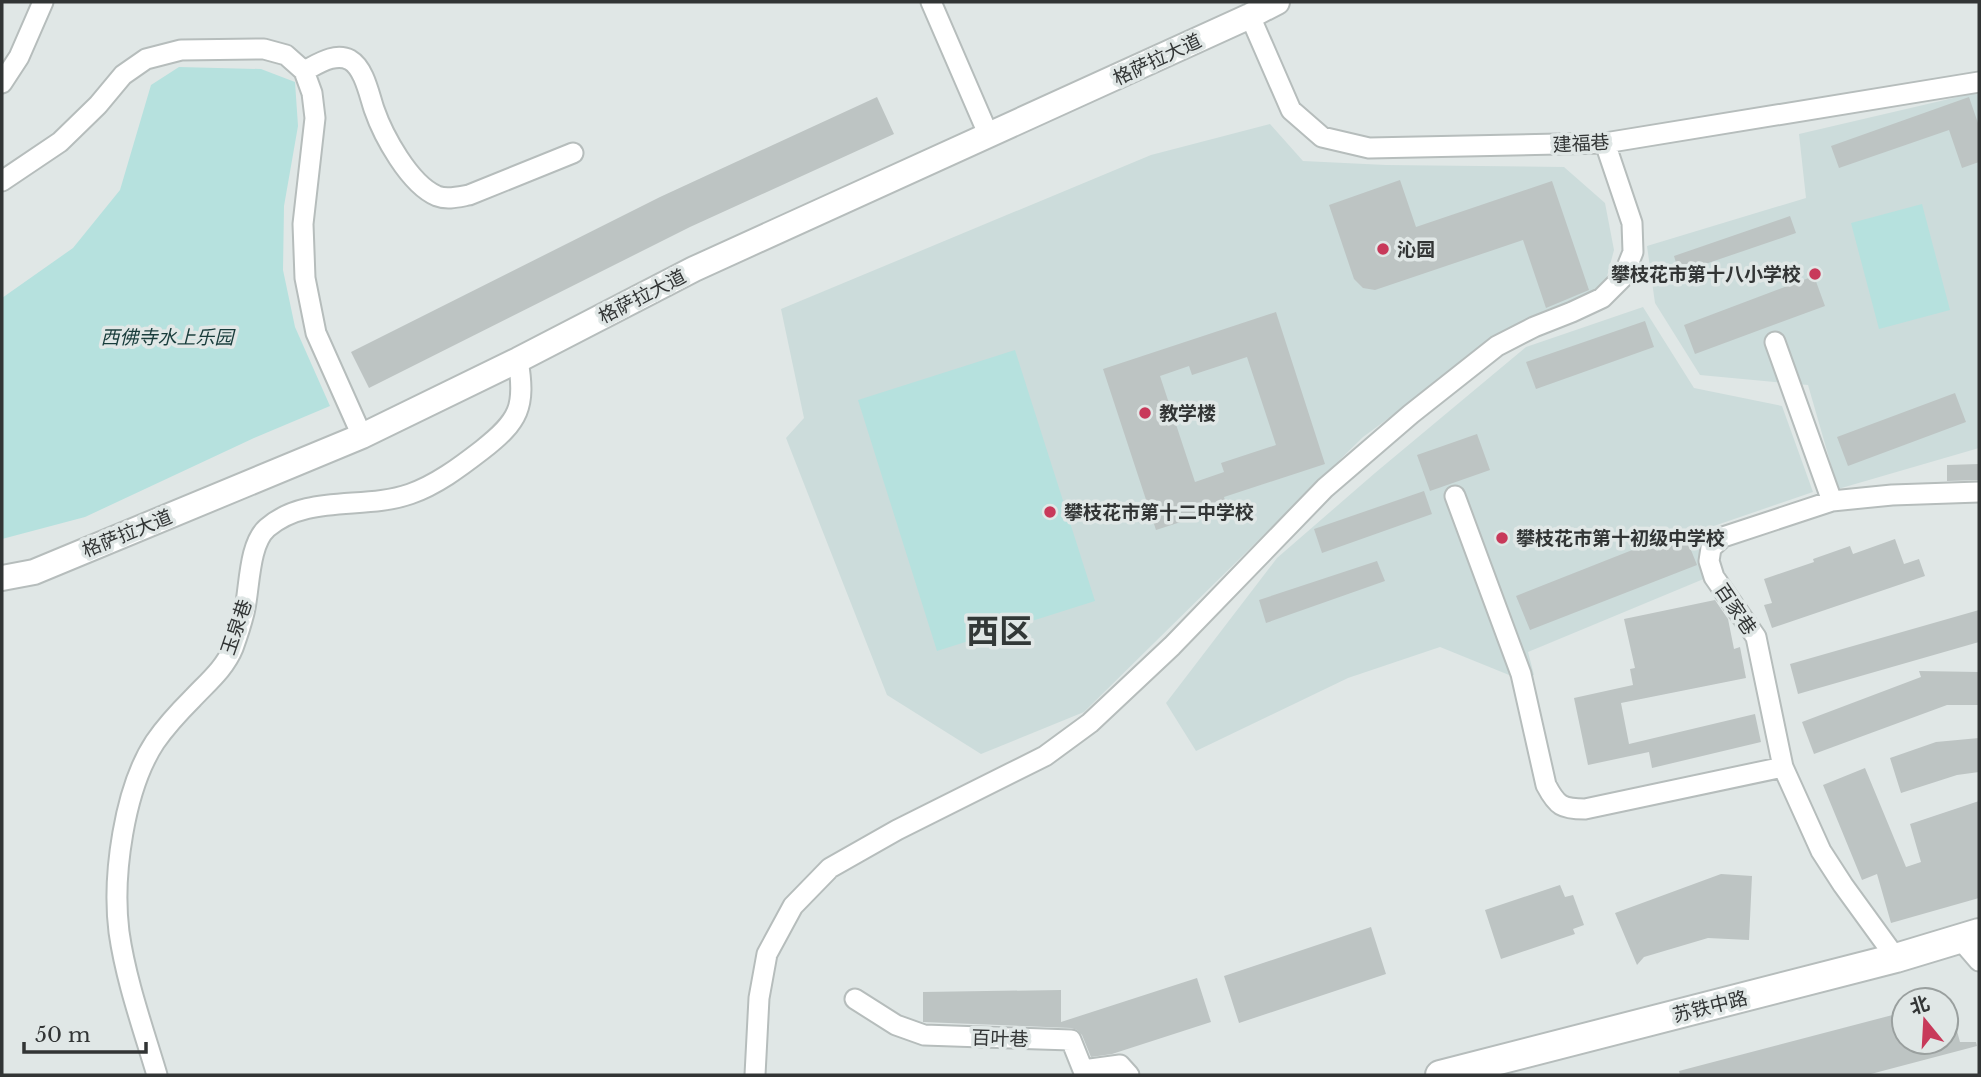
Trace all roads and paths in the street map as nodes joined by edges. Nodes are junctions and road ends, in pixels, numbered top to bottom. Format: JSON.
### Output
{"nodes":[{"id":1,"x":43,"y":2,"type":"edge"},
{"id":2,"x":931,"y":2,"type":"edge"},
{"id":3,"x":1277,"y":2,"type":"edge"},
{"id":4,"x":1250,"y":16,"type":"junction"},
{"id":5,"x":304,"y":71,"type":"junction"},
{"id":6,"x":1979,"y":82,"type":"edge"},
{"id":7,"x":2,"y":83,"type":"edge"},
{"id":8,"x":989,"y":136,"type":"junction"},
{"id":9,"x":1605,"y":143,"type":"junction"},
{"id":10,"x":573,"y":153,"type":"dead end"},
{"id":11,"x":2,"y":181,"type":"edge"},
{"id":12,"x":1775,"y":342,"type":"dead end"},
{"id":13,"x":518,"y":360,"type":"junction"},
{"id":14,"x":362,"y":436,"type":"junction"},
{"id":15,"x":1979,"y":492,"type":"edge"},
{"id":16,"x":1455,"y":496,"type":"dead end"},
{"id":17,"x":1832,"y":501,"type":"junction"},
{"id":18,"x":2,"y":578,"type":"edge"},
{"id":19,"x":1783,"y":767,"type":"junction"},
{"id":20,"x":1970,"y":936,"type":"edge"},
{"id":21,"x":1896,"y":958,"type":"junction"},
{"id":22,"x":1979,"y":961,"type":"edge"},
{"id":23,"x":855,"y":999,"type":"dead end"},
{"id":24,"x":157,"y":1075,"type":"edge"},
{"id":25,"x":755,"y":1075,"type":"edge"},
{"id":26,"x":1129,"y":1075,"type":"edge"},
{"id":27,"x":1440,"y":1075,"type":"edge"}],
"edges":[{"from":1,"to":7,"type":"street"},
{"from":2,"to":8,"type":"street"},
{"from":3,"to":4,"type":"main road","name":"格萨拉大道"},
{"from":4,"to":8,"type":"main road","name":"格萨拉大道"},
{"from":4,"to":9,"type":"street","name":"建福巷"},
{"from":5,"to":10,"type":"street"},
{"from":5,"to":11,"type":"street"},
{"from":5,"to":14,"type":"street"},
{"from":6,"to":9,"type":"street","name":"建福巷"},
{"from":8,"to":13,"type":"main road","name":"格萨拉大道"},
{"from":9,"to":25,"type":"street"},
{"from":12,"to":17,"type":"street"},
{"from":13,"to":14,"type":"main road","name":"格萨拉大道"},
{"from":13,"to":24,"type":"street","name":"玉泉巷"},
{"from":14,"to":18,"type":"main road","name":"格萨拉大道"},
{"from":15,"to":17,"type":"street","name":"百家巷"},
{"from":16,"to":19,"type":"street"},
{"from":17,"to":19,"type":"street","name":"百家巷"},
{"from":19,"to":21,"type":"street","name":"百家巷"},
{"from":20,"to":21,"type":"highway","name":"苏铁中路"},
{"from":20,"to":22,"type":"street"},
{"from":21,"to":27,"type":"highway","name":"苏铁中路"},
{"from":23,"to":26,"type":"street","name":"百叶巷"}]}
